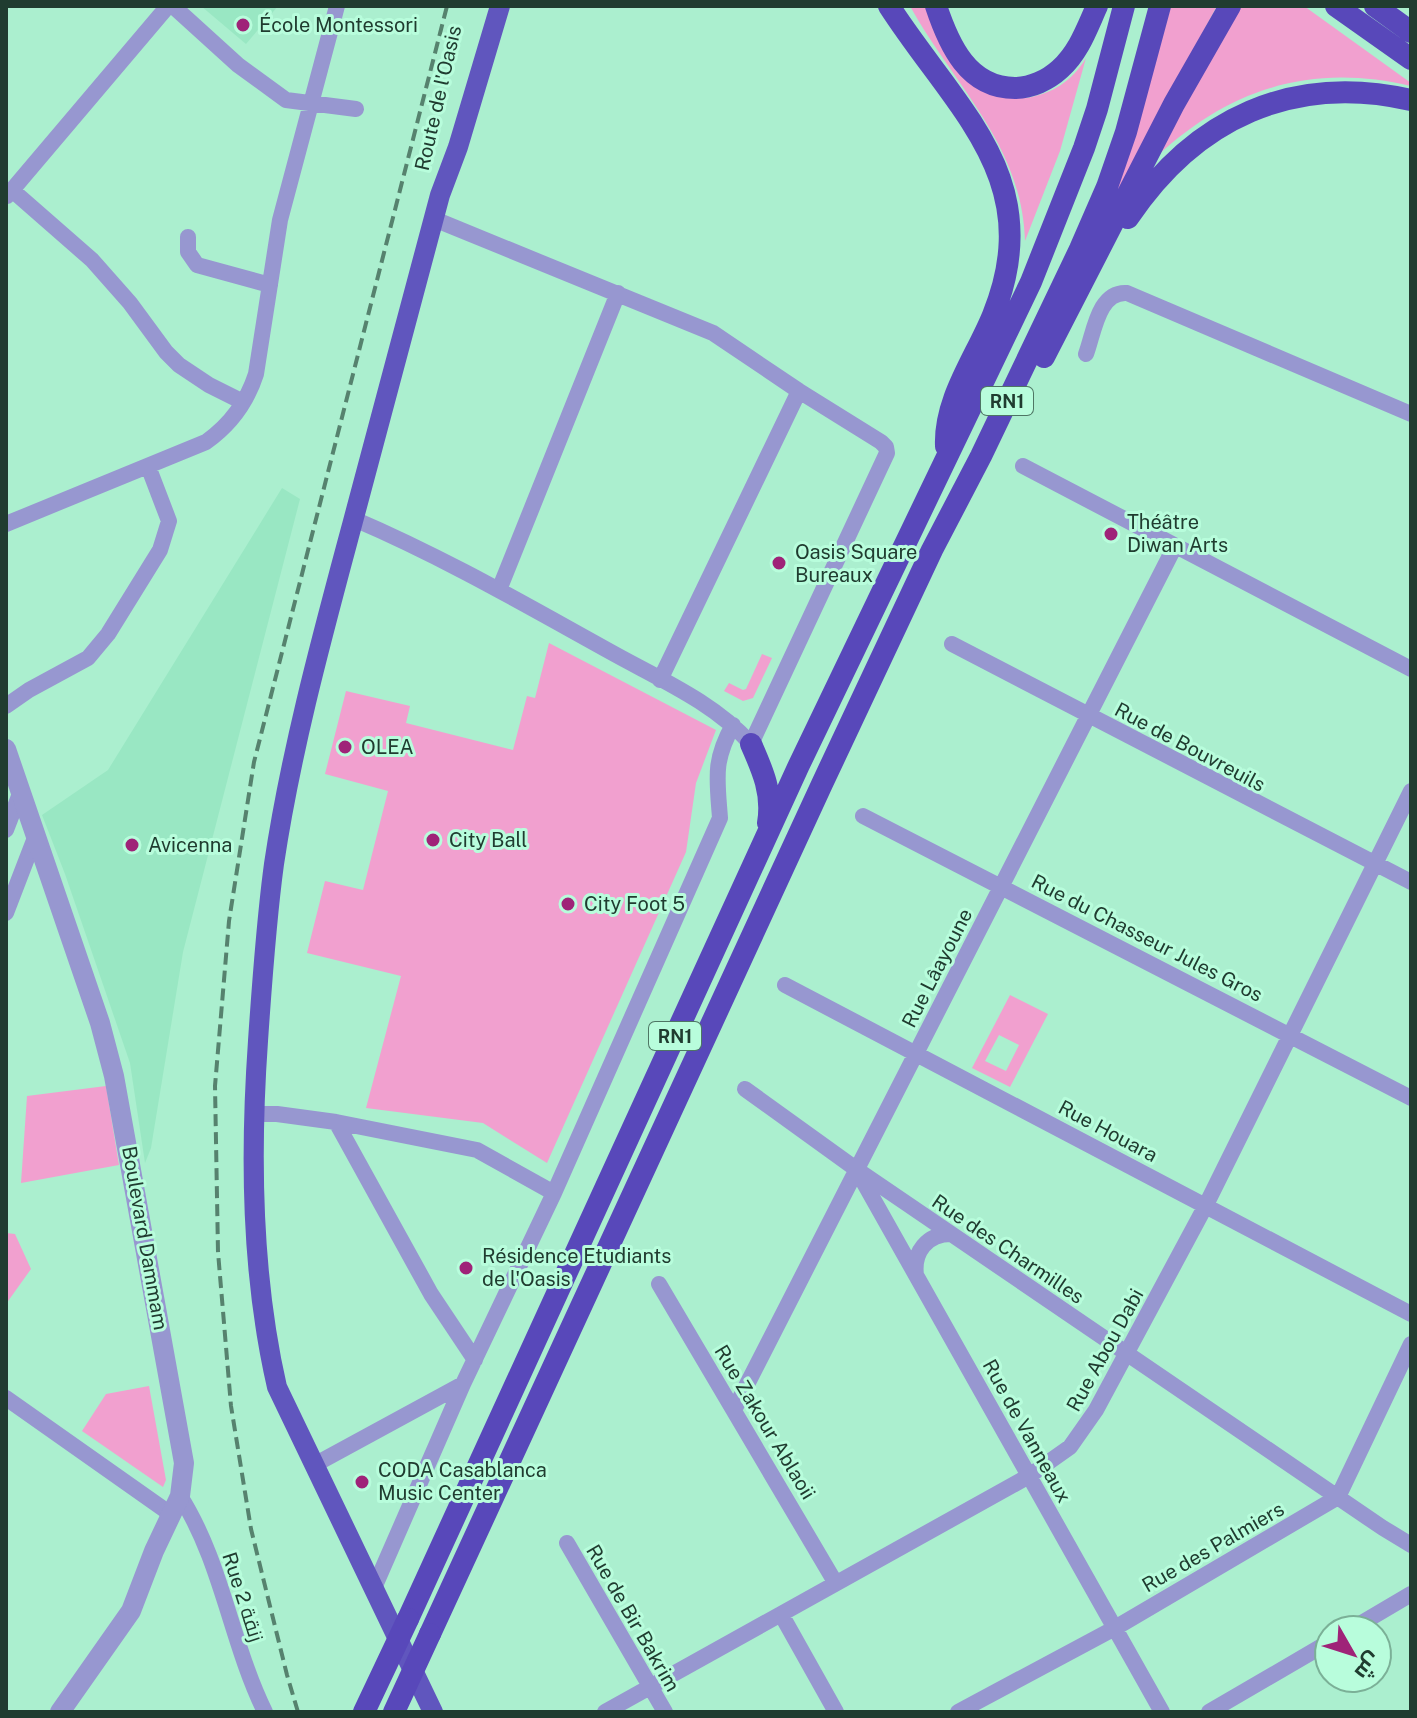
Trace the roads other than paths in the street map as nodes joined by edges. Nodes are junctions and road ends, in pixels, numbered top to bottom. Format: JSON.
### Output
{"nodes":[{"id":1,"x":170,"y":6,"type":"edge"},
{"id":2,"x":337,"y":6,"type":"edge"},
{"id":3,"x":485,"y":6,"type":"edge"},
{"id":4,"x":500,"y":6,"type":"edge"},
{"id":5,"x":889,"y":6,"type":"edge"},
{"id":6,"x":904,"y":6,"type":"edge"},
{"id":7,"x":936,"y":6,"type":"edge"},
{"id":8,"x":1097,"y":6,"type":"edge"},
{"id":9,"x":1108,"y":6,"type":"edge"},
{"id":10,"x":1124,"y":6,"type":"edge"},
{"id":11,"x":1160,"y":6,"type":"edge"},
{"id":12,"x":1230,"y":6,"type":"edge"},
{"id":13,"x":1336,"y":6,"type":"edge"},
{"id":14,"x":1375,"y":6,"type":"edge"},
{"id":15,"x":1411,"y":32,"type":"edge"},
{"id":16,"x":1411,"y":59,"type":"edge"},
{"id":17,"x":945,"y":81,"type":"junction"},
{"id":18,"x":1411,"y":100,"type":"edge"},
{"id":19,"x":309,"y":105,"type":"junction"},
{"id":20,"x":356,"y":109,"type":"dead end"},
{"id":21,"x":9,"y":194,"type":"edge"},
{"id":22,"x":440,"y":195,"type":"junction"},
{"id":23,"x":434,"y":219,"type":"junction"},
{"id":24,"x":188,"y":237,"type":"dead end"},
{"id":25,"x":1090,"y":271,"type":"junction"},
{"id":26,"x":270,"y":285,"type":"junction"},
{"id":27,"x":618,"y":293,"type":"junction"},
{"id":28,"x":1086,"y":354,"type":"dead end"},
{"id":29,"x":799,"y":391,"type":"junction"},
{"id":30,"x":243,"y":402,"type":"junction"},
{"id":31,"x":1411,"y":414,"type":"edge"},
{"id":32,"x":947,"y":455,"type":"junction"},
{"id":33,"x":148,"y":466,"type":"junction"},
{"id":34,"x":1023,"y":466,"type":"dead end"},
{"id":35,"x":354,"y":519,"type":"junction"},
{"id":36,"x":6,"y":524,"type":"edge"},
{"id":37,"x":1175,"y":546,"type":"junction"},
{"id":38,"x":499,"y":590,"type":"junction"},
{"id":39,"x":952,"y":644,"type":"dead end"},
{"id":40,"x":1411,"y":669,"type":"edge"},
{"id":41,"x":660,"y":680,"type":"junction"},
{"id":42,"x":6,"y":706,"type":"edge"},
{"id":43,"x":1088,"y":716,"type":"junction"},
{"id":44,"x":733,"y":725,"type":"junction"},
{"id":45,"x":751,"y":744,"type":"junction"},
{"id":46,"x":6,"y":749,"type":"edge"},
{"id":47,"x":799,"y":765,"type":"junction"},
{"id":48,"x":822,"y":784,"type":"junction"},
{"id":49,"x":21,"y":791,"type":"junction"},
{"id":50,"x":1411,"y":791,"type":"edge"},
{"id":51,"x":863,"y":816,"type":"dead end"},
{"id":52,"x":6,"y":830,"type":"edge"},
{"id":53,"x":36,"y":835,"type":"junction"},
{"id":54,"x":766,"y":838,"type":"junction"},
{"id":55,"x":1373,"y":863,"type":"junction"},
{"id":56,"x":14,"y":869,"type":"edge"},
{"id":57,"x":1411,"y":882,"type":"edge"},
{"id":58,"x":1001,"y":886,"type":"junction"},
{"id":59,"x":6,"y":913,"type":"edge"},
{"id":60,"x":785,"y":985,"type":"dead end"},
{"id":61,"x":1289,"y":1033,"type":"junction"},
{"id":62,"x":916,"y":1053,"type":"junction"},
{"id":63,"x":745,"y":1089,"type":"dead end"},
{"id":64,"x":1411,"y":1098,"type":"edge"},
{"id":65,"x":253,"y":1114,"type":"junction"},
{"id":66,"x":336,"y":1122,"type":"junction"},
{"id":67,"x":856,"y":1169,"type":"junction"},
{"id":68,"x":554,"y":1193,"type":"junction"},
{"id":69,"x":1206,"y":1205,"type":"junction"},
{"id":70,"x":951,"y":1234,"type":"junction"},
{"id":71,"x":917,"y":1277,"type":"junction"},
{"id":72,"x":659,"y":1284,"type":"dead end"},
{"id":73,"x":1411,"y":1314,"type":"edge"},
{"id":74,"x":1411,"y":1344,"type":"edge"},
{"id":75,"x":1126,"y":1354,"type":"junction"},
{"id":76,"x":475,"y":1360,"type":"junction"},
{"id":77,"x":463,"y":1384,"type":"junction"},
{"id":78,"x":6,"y":1398,"type":"edge"},
{"id":79,"x":735,"y":1408,"type":"junction"},
{"id":80,"x":314,"y":1465,"type":"junction"},
{"id":81,"x":1029,"y":1476,"type":"junction"},
{"id":82,"x":1338,"y":1497,"type":"junction"},
{"id":83,"x":176,"y":1506,"type":"junction"},
{"id":84,"x":567,"y":1543,"type":"dead end"},
{"id":85,"x":1411,"y":1545,"type":"edge"},
{"id":86,"x":835,"y":1582,"type":"junction"},
{"id":87,"x":374,"y":1588,"type":"junction"},
{"id":88,"x":1411,"y":1594,"type":"edge"},
{"id":89,"x":781,"y":1614,"type":"junction"},
{"id":90,"x":1377,"y":1614,"type":"edge"},
{"id":91,"x":1115,"y":1628,"type":"junction"},
{"id":92,"x":1313,"y":1651,"type":"edge"},
{"id":93,"x":650,"y":1687,"type":"junction"},
{"id":94,"x":60,"y":1712,"type":"edge"},
{"id":95,"x":265,"y":1712,"type":"edge"},
{"id":96,"x":364,"y":1712,"type":"edge"},
{"id":97,"x":394,"y":1712,"type":"edge"},
{"id":98,"x":433,"y":1712,"type":"edge"},
{"id":99,"x":605,"y":1712,"type":"edge"},
{"id":100,"x":665,"y":1712,"type":"edge"},
{"id":101,"x":836,"y":1712,"type":"edge"},
{"id":102,"x":958,"y":1712,"type":"edge"},
{"id":103,"x":1162,"y":1712,"type":"edge"},
{"id":104,"x":1209,"y":1712,"type":"edge"}],
"edges":[{"from":1,"to":19,"type":"street"},
{"from":1,"to":21,"type":"street"},
{"from":2,"to":19,"type":"street"},
{"from":3,"to":22,"type":"main road","name":"Route de l'Oasis"},
{"from":4,"to":22,"type":"main road","name":"Route de l'Oasis"},
{"from":5,"to":17,"type":"highway"},
{"from":6,"to":17,"type":"highway"},
{"from":7,"to":8,"type":"highway"},
{"from":9,"to":32,"type":"highway"},
{"from":10,"to":32,"type":"highway","number":"RN1"},
{"from":11,"to":48,"type":"highway","number":"RN1"},
{"from":12,"to":25,"type":"highway"},
{"from":13,"to":16,"type":"highway"},
{"from":14,"to":15,"type":"highway"},
{"from":17,"to":32,"type":"highway"},
{"from":18,"to":25,"type":"highway"},
{"from":19,"to":20,"type":"street"},
{"from":19,"to":26,"type":"street"},
{"from":21,"to":30,"type":"street"},
{"from":22,"to":23,"type":"main road"},
{"from":23,"to":27,"type":"street"},
{"from":23,"to":35,"type":"main road"},
{"from":24,"to":26,"type":"street"},
{"from":25,"to":48,"type":"highway"},
{"from":26,"to":30,"type":"street"},
{"from":27,"to":29,"type":"street"},
{"from":27,"to":38,"type":"street"},
{"from":28,"to":31,"type":"street"},
{"from":29,"to":41,"type":"street"},
{"from":29,"to":45,"type":"street"},
{"from":30,"to":33,"type":"street"},
{"from":32,"to":47,"type":"highway","number":"RN1"},
{"from":33,"to":36,"type":"street"},
{"from":33,"to":42,"type":"street"},
{"from":34,"to":37,"type":"street"},
{"from":35,"to":38,"type":"street"},
{"from":35,"to":65,"type":"main road"},
{"from":37,"to":40,"type":"street"},
{"from":37,"to":43,"type":"street","name":"Rue Lâayoune"},
{"from":38,"to":41,"type":"street"},
{"from":39,"to":43,"type":"street","name":"Rue de Bouvreuils"},
{"from":41,"to":44,"type":"street"},
{"from":43,"to":55,"type":"street","name":"Rue de Bouvreuils"},
{"from":43,"to":58,"type":"street","name":"Rue Lâayoune"},
{"from":44,"to":45,"type":"street"},
{"from":44,"to":68,"type":"street"},
{"from":45,"to":47,"type":"highway"},
{"from":45,"to":54,"type":"highway"},
{"from":46,"to":49,"type":"street","name":"Boulevard Dammam"},
{"from":47,"to":54,"type":"highway","number":"RN1"},
{"from":48,"to":97,"type":"highway","number":"RN1","bridge":true},
{"from":49,"to":52,"type":"street"},
{"from":49,"to":53,"type":"street","name":"Boulevard Dammam"},
{"from":50,"to":55,"type":"street","name":"Rue Abou Dabi"},
{"from":51,"to":58,"type":"street","name":"Rue du Chasseur Jules Gros"},
{"from":53,"to":56,"type":"street"},
{"from":53,"to":83,"type":"street","name":"Boulevard Dammam"},
{"from":54,"to":96,"type":"highway","number":"RN1","bridge":true},
{"from":55,"to":57,"type":"street","name":"Rue de Bouvreuils"},
{"from":55,"to":61,"type":"street","name":"Rue Abou Dabi"},
{"from":56,"to":59,"type":"street"},
{"from":58,"to":61,"type":"street","name":"Rue du Chasseur Jules Gros"},
{"from":58,"to":62,"type":"street","name":"Rue Lâayoune"},
{"from":60,"to":62,"type":"street","name":"Rue Houara"},
{"from":61,"to":64,"type":"street","name":"Rue du Chasseur Jules Gros"},
{"from":61,"to":69,"type":"street","name":"Rue Abou Dabi"},
{"from":62,"to":67,"type":"street","name":"Rue Lâayoune"},
{"from":62,"to":69,"type":"street","name":"Rue Houara"},
{"from":63,"to":67,"type":"street","name":"Rue des Charmilles"},
{"from":65,"to":66,"type":"street"},
{"from":65,"to":80,"type":"main road"},
{"from":66,"to":68,"type":"street"},
{"from":66,"to":76,"type":"street"},
{"from":67,"to":70,"type":"street","name":"Rue des Charmilles"},
{"from":67,"to":71,"type":"street","name":"Rue de Vanneaux"},
{"from":67,"to":79,"type":"street","name":"Rue Lâayoune"},
{"from":68,"to":76,"type":"street"},
{"from":69,"to":73,"type":"street","name":"Rue Houara"},
{"from":69,"to":75,"type":"street","name":"Rue Abou Dabi"},
{"from":70,"to":71,"type":"street"},
{"from":70,"to":75,"type":"street","name":"Rue des Charmilles"},
{"from":71,"to":81,"type":"street","name":"Rue de Vanneaux"},
{"from":72,"to":79,"type":"street","name":"Rue Zakour Ablaoii"},
{"from":74,"to":82,"type":"street"},
{"from":75,"to":81,"type":"street","name":"Rue Abou Dabi"},
{"from":75,"to":82,"type":"street","name":"Rue des Charmilles"},
{"from":76,"to":77,"type":"street"},
{"from":77,"to":80,"type":"street"},
{"from":77,"to":87,"type":"street"},
{"from":78,"to":83,"type":"street","name":"Rue 2 زنقة"},
{"from":79,"to":86,"type":"street","name":"Rue Zakour Ablaoii"},
{"from":80,"to":87,"type":"main road"},
{"from":81,"to":86,"type":"street","name":"Rue Abou Dabi"},
{"from":81,"to":91,"type":"street","name":"Rue de Vanneaux"},
{"from":82,"to":85,"type":"street","name":"Rue des Charmilles"},
{"from":82,"to":91,"type":"street","name":"Rue des Palmiers"},
{"from":83,"to":94,"type":"street","name":"Boulevard Dammam"},
{"from":83,"to":95,"type":"street","name":"Rue 2 زنقة"},
{"from":84,"to":93,"type":"street","name":"Rue de Bir Bakrim"},
{"from":86,"to":89,"type":"street","name":"Rue Abou Dabi"},
{"from":87,"to":98,"type":"main road"},
{"from":88,"to":90,"type":"street"},
{"from":89,"to":93,"type":"street","name":"Rue Abou Dabi"},
{"from":89,"to":101,"type":"street"},
{"from":91,"to":102,"type":"street","name":"Rue des Palmiers"},
{"from":91,"to":103,"type":"street","name":"Rue de Vanneaux"},
{"from":92,"to":104,"type":"street"},
{"from":93,"to":99,"type":"street","name":"Rue Abou Dabi"},
{"from":93,"to":100,"type":"street","name":"Rue de Bir Bakrim"}]}
